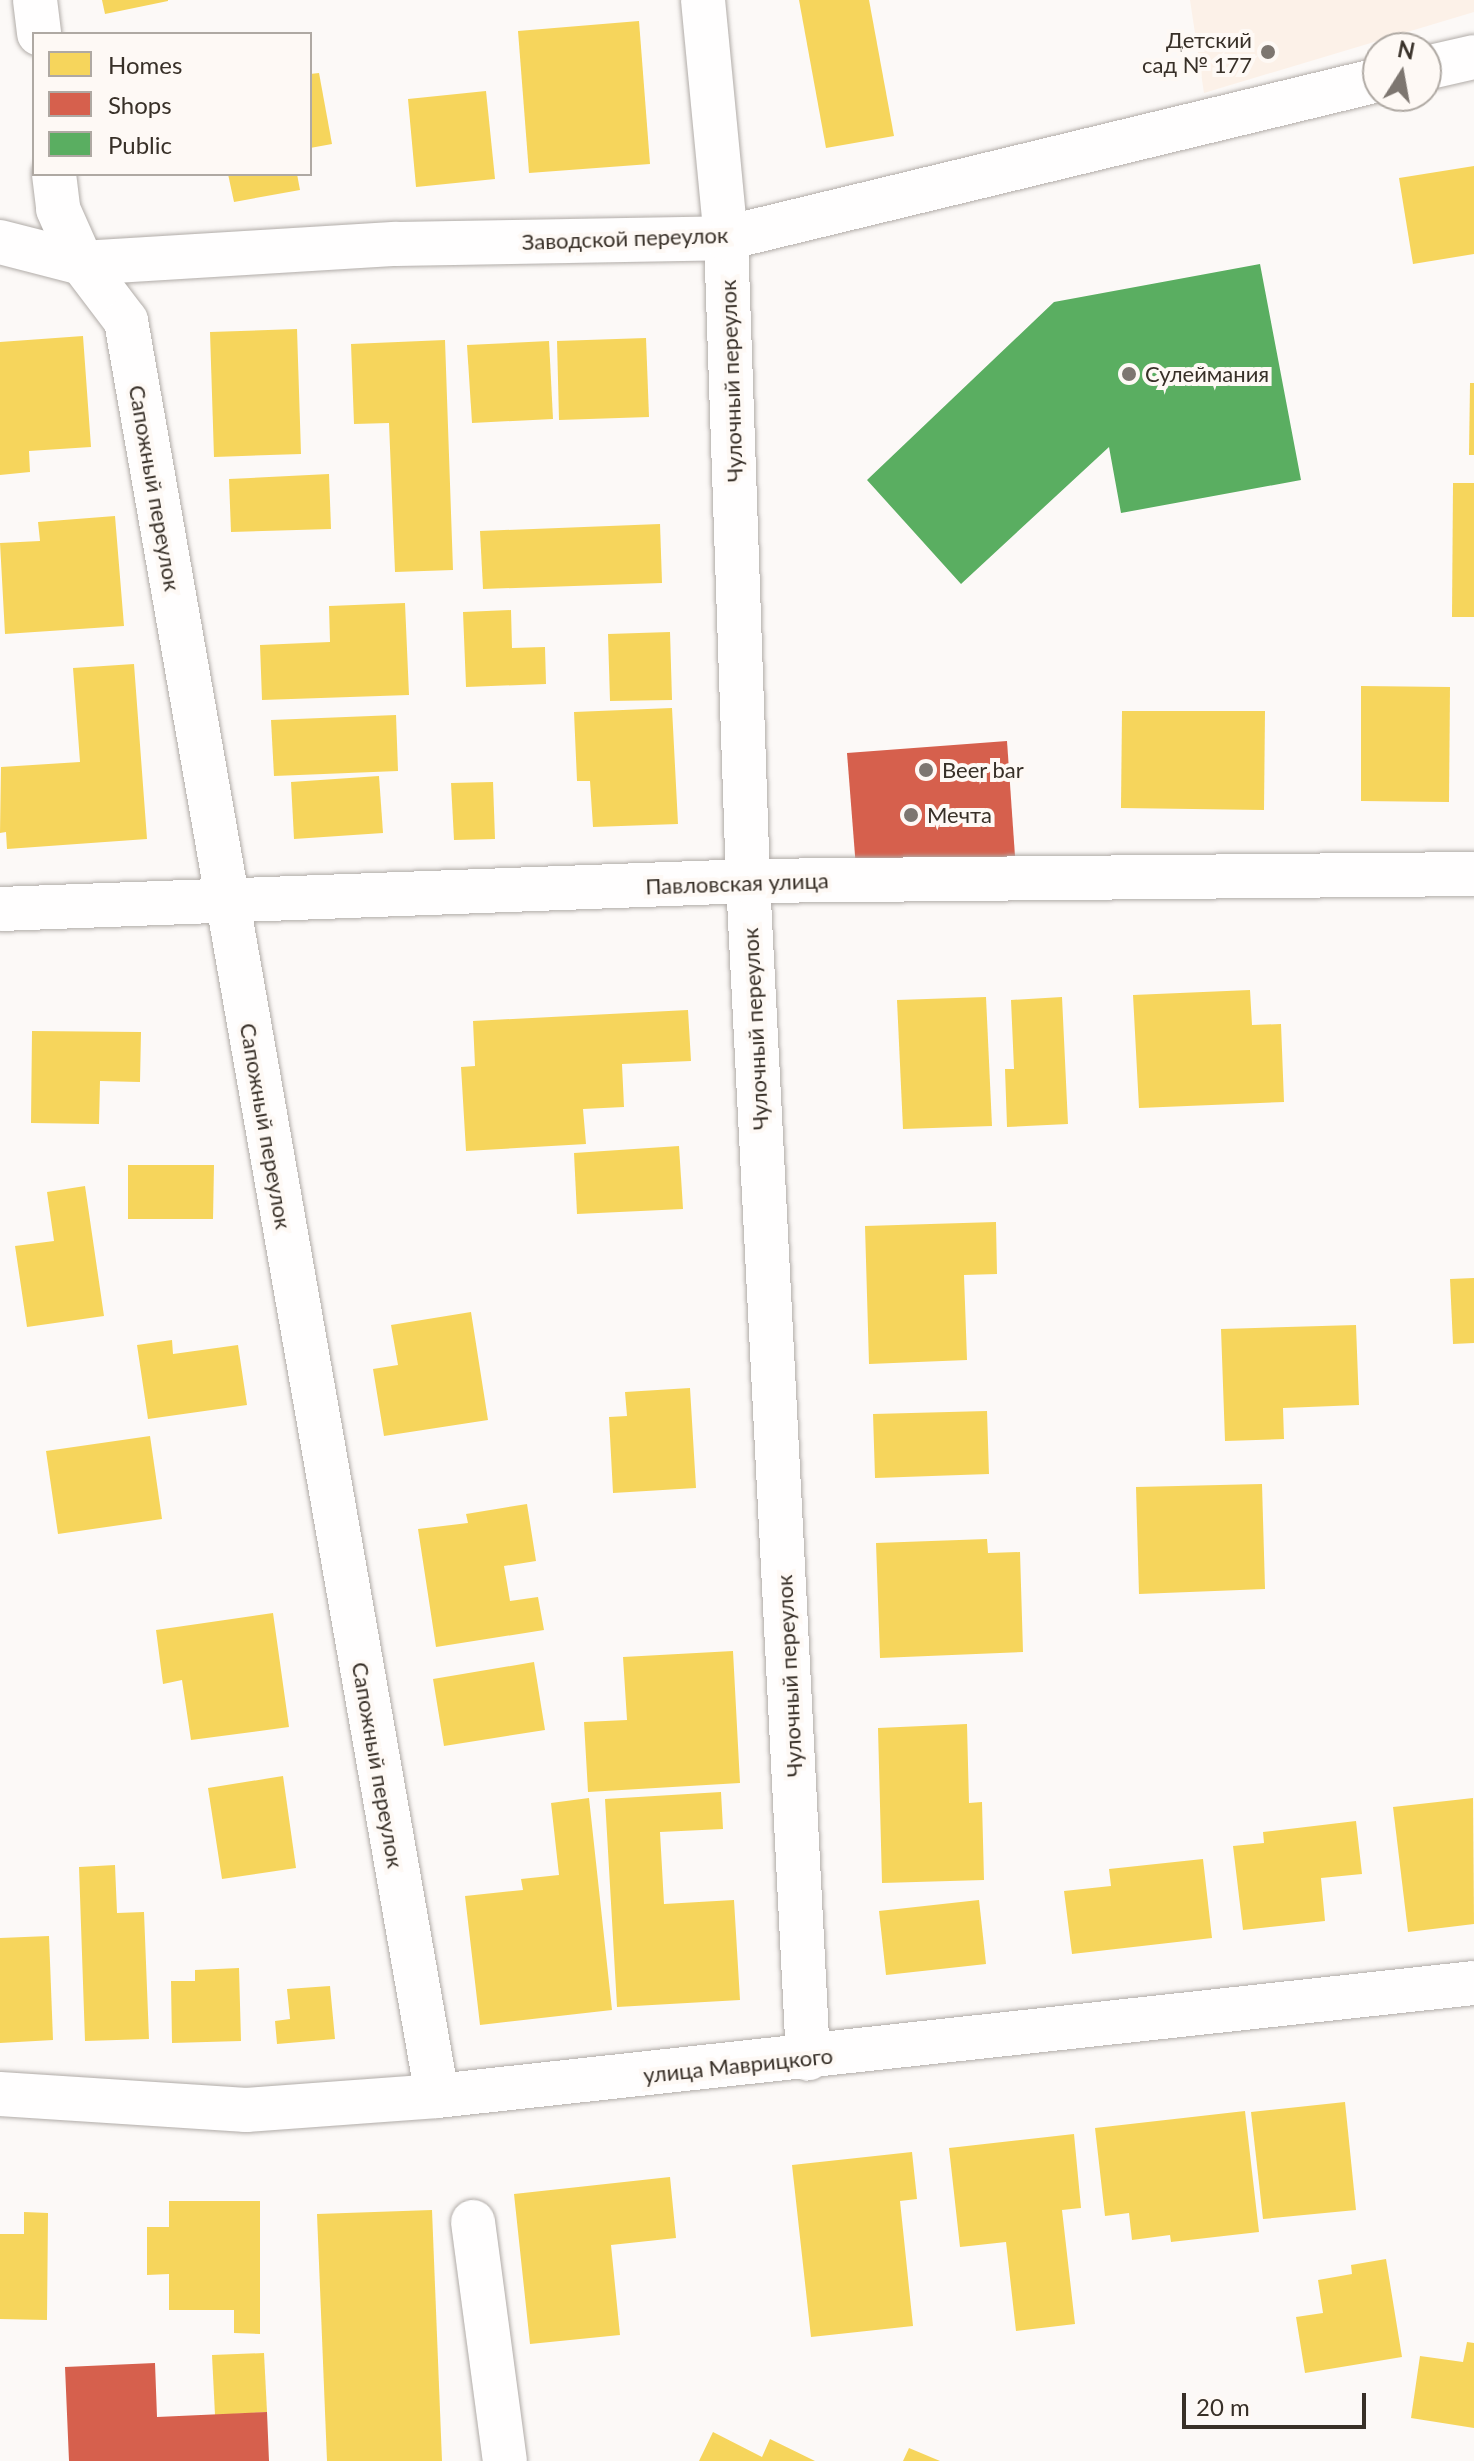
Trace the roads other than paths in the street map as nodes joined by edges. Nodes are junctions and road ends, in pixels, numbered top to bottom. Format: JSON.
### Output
{"nodes":[{"id":1,"x":35,"y":0,"type":"edge"},
{"id":2,"x":703,"y":0,"type":"edge"},
{"id":3,"x":39,"y":32,"type":"edge"},
{"id":4,"x":1474,"y":57,"type":"edge"},
{"id":5,"x":1442,"y":64,"type":"edge"},
{"id":6,"x":1362,"y":84,"type":"edge"},
{"id":7,"x":56,"y":191,"type":"edge"},
{"id":8,"x":0,"y":218,"type":"edge"},
{"id":9,"x":726,"y":238,"type":"junction"},
{"id":10,"x":0,"y":242,"type":"edge"},
{"id":11,"x":82,"y":263,"type":"junction"},
{"id":12,"x":1474,"y":874,"type":"edge"},
{"id":13,"x":748,"y":881,"type":"junction"},
{"id":14,"x":226,"y":902,"type":"junction"},
{"id":15,"x":0,"y":909,"type":"edge"},
{"id":16,"x":1474,"y":1983,"type":"edge"},
{"id":17,"x":808,"y":2058,"type":"junction"},
{"id":18,"x":0,"y":2094,"type":"edge"},
{"id":19,"x":437,"y":2096,"type":"junction"},
{"id":20,"x":473,"y":2222,"type":"dead end"},
{"id":21,"x":505,"y":2461,"type":"edge"}],
"edges":[{"from":1,"to":3,"type":"street"},
{"from":2,"to":9,"type":"street","name":"Чулочный переулок"},
{"from":4,"to":5,"type":"street"},
{"from":6,"to":9,"type":"street","name":"Заводской переулок"},
{"from":7,"to":8,"type":"street"},
{"from":7,"to":11,"type":"street","name":"Сапожный переулок"},
{"from":9,"to":11,"type":"street","name":"Заводской переулок"},
{"from":9,"to":13,"type":"street","name":"Чулочный переулок"},
{"from":10,"to":11,"type":"street","name":"Заводской переулок"},
{"from":11,"to":14,"type":"street","name":"Сапожный переулок"},
{"from":12,"to":13,"type":"street","name":"Павловская улица"},
{"from":13,"to":14,"type":"street","name":"Павловская улица"},
{"from":13,"to":17,"type":"street","name":"Чулочный переулок"},
{"from":14,"to":15,"type":"street","name":"Павловская улица"},
{"from":14,"to":19,"type":"street","name":"Сапожный переулок"},
{"from":16,"to":17,"type":"street","name":"улица Маврицкого"},
{"from":17,"to":19,"type":"street","name":"улица Маврицкого"},
{"from":18,"to":19,"type":"street","name":"улица Маврицкого"},
{"from":20,"to":21,"type":"street"}]}
